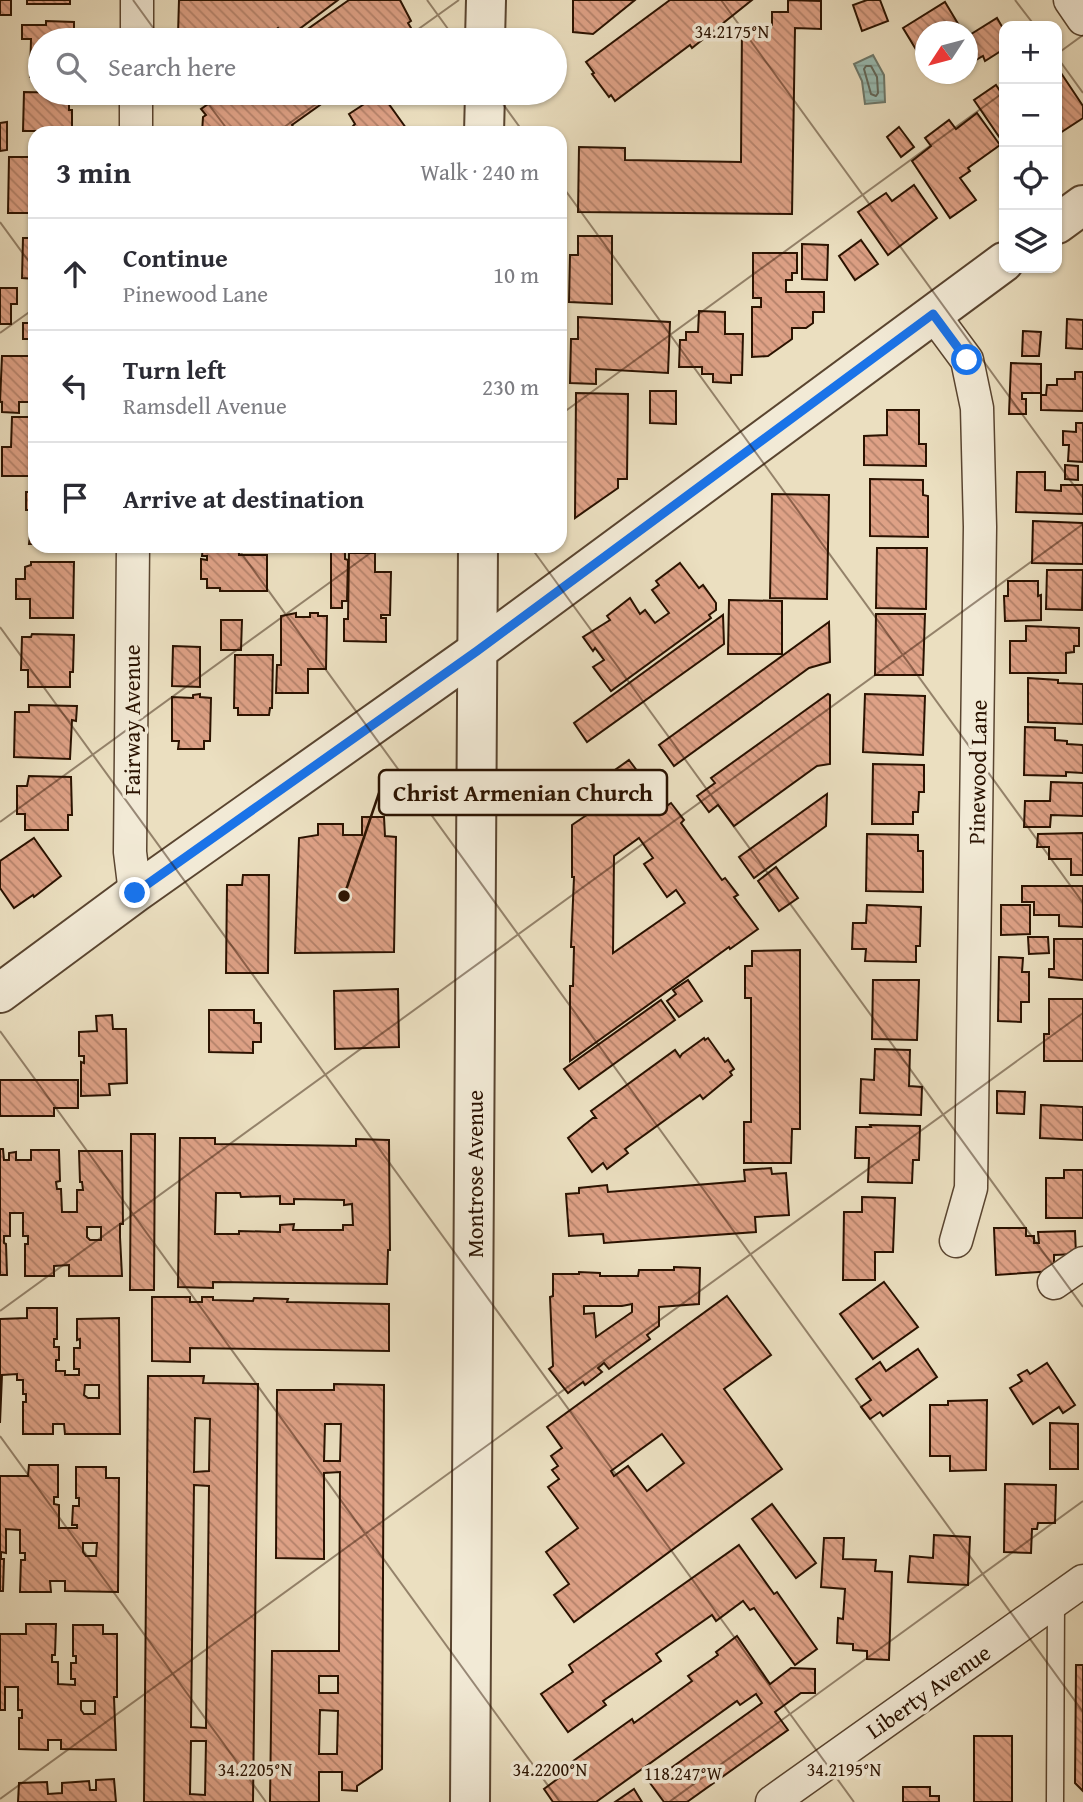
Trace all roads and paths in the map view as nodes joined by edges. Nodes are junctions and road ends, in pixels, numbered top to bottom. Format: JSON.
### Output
{"nodes":[{"id":1,"x":137,"y":0,"type":"edge"},
{"id":2,"x":486,"y":0,"type":"edge"},
{"id":3,"x":1070,"y":0,"type":"edge"},
{"id":4,"x":1083,"y":19,"type":"edge"},
{"id":5,"x":137,"y":28,"type":"edge"},
{"id":6,"x":485,"y":28,"type":"edge"},
{"id":7,"x":136,"y":105,"type":"edge"},
{"id":8,"x":485,"y":105,"type":"edge"},
{"id":9,"x":136,"y":126,"type":"edge"},
{"id":10,"x":484,"y":126,"type":"edge"},
{"id":11,"x":1083,"y":205,"type":"edge"},
{"id":12,"x":1062,"y":220,"type":"edge"},
{"id":13,"x":999,"y":266,"type":"edge"},
{"id":14,"x":933,"y":314,"type":"junction"},
{"id":15,"x":133,"y":553,"type":"edge"},
{"id":16,"x":478,"y":553,"type":"edge"},
{"id":17,"x":477,"y":651,"type":"junction"},
{"id":18,"x":135,"y":893,"type":"junction"},
{"id":19,"x":0,"y":993,"type":"edge"},
{"id":20,"x":956,"y":1241,"type":"dead end"},
{"id":21,"x":1083,"y":1263,"type":"edge"},
{"id":22,"x":1054,"y":1283,"type":"dead end"},
{"id":23,"x":1083,"y":1581,"type":"edge"},
{"id":24,"x":1056,"y":1600,"type":"junction"},
{"id":25,"x":470,"y":1802,"type":"edge"},
{"id":26,"x":772,"y":1802,"type":"edge"},
{"id":27,"x":1055,"y":1802,"type":"edge"}],
"edges":[{"from":1,"to":5,"type":"street"},
{"from":2,"to":6,"type":"street"},
{"from":3,"to":4,"type":"street"},
{"from":7,"to":9,"type":"street"},
{"from":8,"to":10,"type":"street"},
{"from":11,"to":12,"type":"street"},
{"from":13,"to":14,"type":"street"},
{"from":14,"to":17,"type":"street"},
{"from":14,"to":20,"type":"street","name":"Pinewood Lane"},
{"from":15,"to":18,"type":"street","name":"Fairway Avenue"},
{"from":16,"to":17,"type":"street","name":"Montrose Avenue"},
{"from":17,"to":18,"type":"street"},
{"from":17,"to":25,"type":"street","name":"Montrose Avenue"},
{"from":18,"to":19,"type":"street"},
{"from":21,"to":22,"type":"street"},
{"from":23,"to":24,"type":"street","name":"Liberty Avenue"},
{"from":24,"to":26,"type":"street","name":"Liberty Avenue"},
{"from":24,"to":27,"type":"lane"}]}
